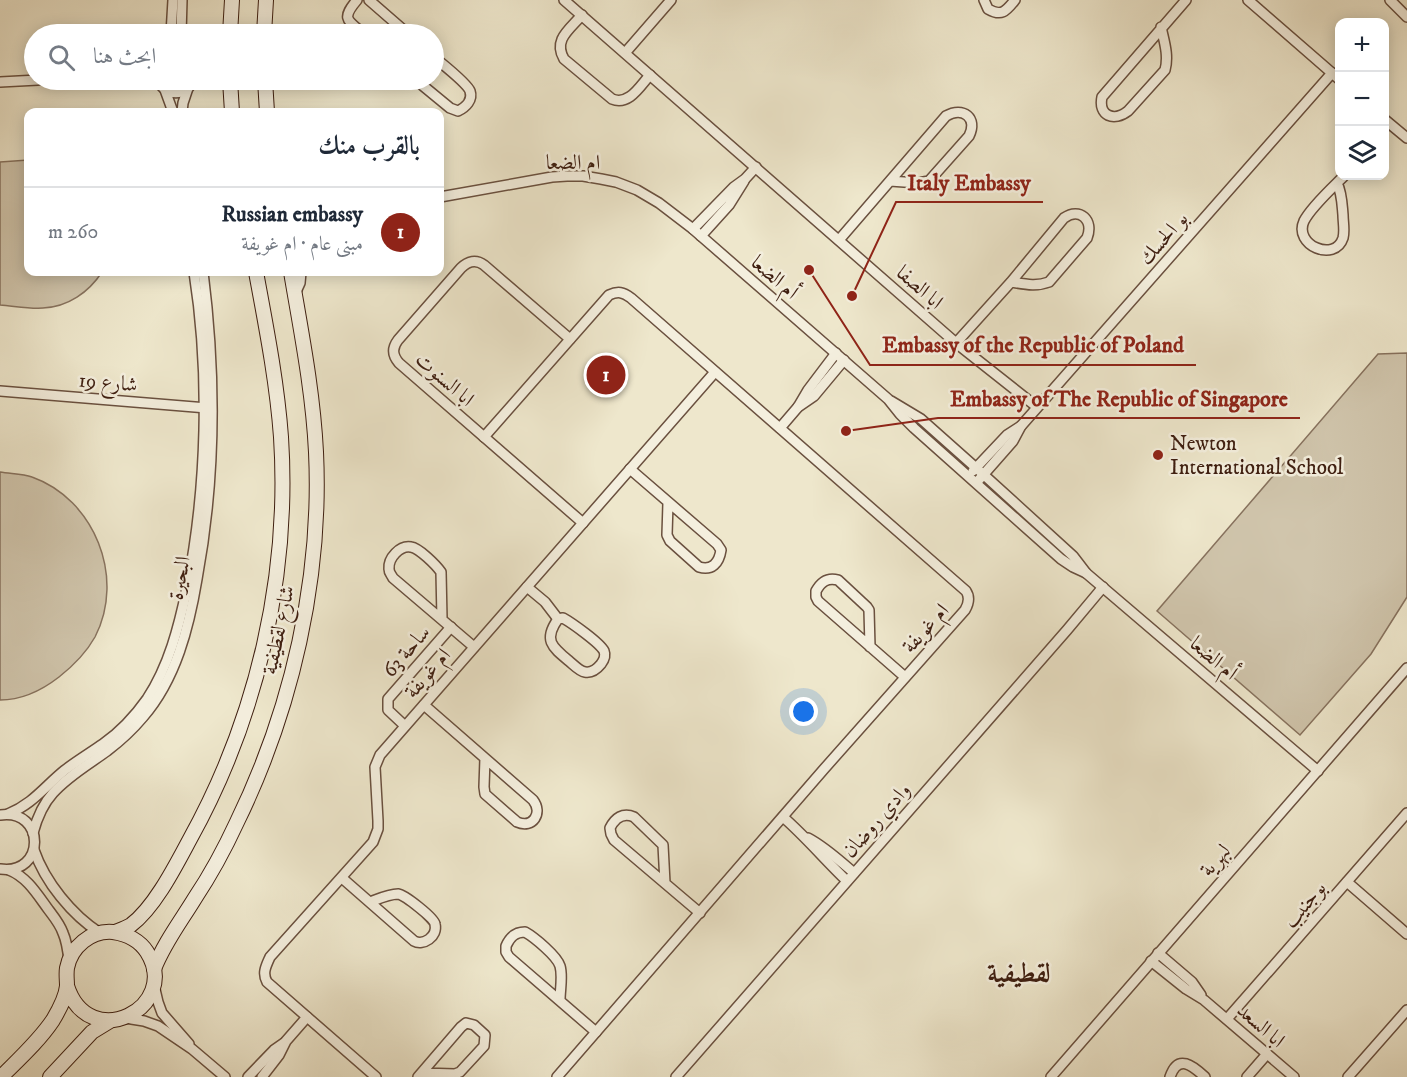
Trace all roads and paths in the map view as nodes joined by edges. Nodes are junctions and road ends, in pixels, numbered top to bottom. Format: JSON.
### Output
{"nodes":[{"id":1,"x":173,"y":0,"type":"edge"},
{"id":2,"x":182,"y":0,"type":"edge"},
{"id":3,"x":232,"y":0,"type":"edge"},
{"id":4,"x":266,"y":0,"type":"edge"},
{"id":5,"x":357,"y":0,"type":"edge"},
{"id":6,"x":369,"y":0,"type":"edge"},
{"id":7,"x":564,"y":0,"type":"edge"},
{"id":8,"x":670,"y":0,"type":"edge"},
{"id":9,"x":984,"y":0,"type":"edge"},
{"id":10,"x":1016,"y":0,"type":"edge"},
{"id":11,"x":1186,"y":0,"type":"edge"},
{"id":12,"x":1248,"y":0,"type":"edge"},
{"id":13,"x":1390,"y":0,"type":"edge"},
{"id":14,"x":582,"y":15,"type":"junction"},
{"id":15,"x":1407,"y":17,"type":"edge"},
{"id":16,"x":172,"y":24,"type":"edge"},
{"id":17,"x":181,"y":24,"type":"edge"},
{"id":18,"x":231,"y":24,"type":"edge"},
{"id":19,"x":265,"y":24,"type":"edge"},
{"id":20,"x":352,"y":24,"type":"edge"},
{"id":21,"x":397,"y":24,"type":"edge"},
{"id":22,"x":1161,"y":27,"type":"junction"},
{"id":23,"x":625,"y":53,"type":"junction"},
{"id":24,"x":444,"y":66,"type":"edge"},
{"id":25,"x":650,"y":75,"type":"junction"},
{"id":26,"x":1335,"y":75,"type":"edge"},
{"id":27,"x":1335,"y":77,"type":"edge"},
{"id":28,"x":24,"y":81,"type":"edge"},
{"id":29,"x":0,"y":82,"type":"edge"},
{"id":30,"x":163,"y":90,"type":"edge"},
{"id":31,"x":187,"y":90,"type":"edge"},
{"id":32,"x":231,"y":90,"type":"edge"},
{"id":33,"x":266,"y":90,"type":"edge"},
{"id":34,"x":428,"y":90,"type":"edge"},
{"id":35,"x":170,"y":108,"type":"edge"},
{"id":36,"x":182,"y":108,"type":"edge"},
{"id":37,"x":232,"y":108,"type":"edge"},
{"id":38,"x":267,"y":108,"type":"edge"},
{"id":39,"x":1389,"y":126,"type":"edge"},
{"id":40,"x":1407,"y":138,"type":"edge"},
{"id":41,"x":756,"y":167,"type":"junction"},
{"id":42,"x":745,"y":179,"type":"junction"},
{"id":43,"x":1341,"y":179,"type":"edge"},
{"id":44,"x":890,"y":181,"type":"junction"},
{"id":45,"x":444,"y":196,"type":"edge"},
{"id":46,"x":693,"y":229,"type":"junction"},
{"id":47,"x":701,"y":236,"type":"junction"},
{"id":48,"x":839,"y":240,"type":"junction"},
{"id":49,"x":195,"y":276,"type":"edge"},
{"id":50,"x":203,"y":276,"type":"edge"},
{"id":51,"x":257,"y":276,"type":"edge"},
{"id":52,"x":292,"y":276,"type":"edge"},
{"id":53,"x":301,"y":276,"type":"edge"},
{"id":54,"x":1011,"y":282,"type":"junction"},
{"id":55,"x":295,"y":294,"type":"junction"},
{"id":56,"x":203,"y":313,"type":"junction"},
{"id":57,"x":570,"y":339,"type":"junction"},
{"id":58,"x":956,"y":343,"type":"junction"},
{"id":59,"x":836,"y":353,"type":"junction"},
{"id":60,"x":844,"y":360,"type":"junction"},
{"id":61,"x":715,"y":372,"type":"junction"},
{"id":62,"x":0,"y":391,"type":"edge"},
{"id":63,"x":888,"y":399,"type":"junction"},
{"id":64,"x":798,"y":407,"type":"junction"},
{"id":65,"x":1037,"y":407,"type":"junction"},
{"id":66,"x":208,"y":408,"type":"junction"},
{"id":67,"x":780,"y":428,"type":"junction"},
{"id":68,"x":484,"y":437,"type":"junction"},
{"id":69,"x":630,"y":469,"type":"junction"},
{"id":70,"x":980,"y":471,"type":"junction"},
{"id":71,"x":969,"y":476,"type":"junction"},
{"id":72,"x":977,"y":482,"type":"junction"},
{"id":73,"x":668,"y":503,"type":"junction"},
{"id":74,"x":583,"y":523,"type":"junction"},
{"id":75,"x":1086,"y":573,"type":"junction"},
{"id":76,"x":527,"y":587,"type":"junction"},
{"id":77,"x":1103,"y":587,"type":"junction"},
{"id":78,"x":441,"y":619,"type":"junction"},
{"id":79,"x":558,"y":619,"type":"junction"},
{"id":80,"x":451,"y":627,"type":"junction"},
{"id":81,"x":474,"y":647,"type":"junction"},
{"id":82,"x":870,"y":647,"type":"junction"},
{"id":83,"x":1407,"y":668,"type":"edge"},
{"id":84,"x":905,"y":678,"type":"junction"},
{"id":85,"x":424,"y":705,"type":"junction"},
{"id":86,"x":405,"y":726,"type":"junction"},
{"id":87,"x":113,"y":740,"type":"junction"},
{"id":88,"x":485,"y":758,"type":"junction"},
{"id":89,"x":1317,"y":771,"type":"junction"},
{"id":90,"x":1407,"y":813,"type":"edge"},
{"id":91,"x":4,"y":815,"type":"edge"},
{"id":92,"x":783,"y":817,"type":"junction"},
{"id":93,"x":33,"y":833,"type":"junction"},
{"id":94,"x":806,"y":837,"type":"junction"},
{"id":95,"x":34,"y":850,"type":"junction"},
{"id":96,"x":3,"y":870,"type":"edge"},
{"id":97,"x":854,"y":873,"type":"junction"},
{"id":98,"x":45,"y":874,"type":"junction"},
{"id":99,"x":342,"y":878,"type":"junction"},
{"id":100,"x":847,"y":881,"type":"junction"},
{"id":101,"x":1347,"y":882,"type":"junction"},
{"id":102,"x":665,"y":883,"type":"junction"},
{"id":103,"x":30,"y":885,"type":"junction"},
{"id":104,"x":370,"y":902,"type":"junction"},
{"id":105,"x":65,"y":903,"type":"junction"},
{"id":106,"x":700,"y":913,"type":"junction"},
{"id":107,"x":51,"y":914,"type":"junction"},
{"id":108,"x":115,"y":932,"type":"junction"},
{"id":109,"x":100,"y":933,"type":"junction"},
{"id":110,"x":1407,"y":934,"type":"edge"},
{"id":111,"x":1158,"y":952,"type":"junction"},
{"id":112,"x":69,"y":961,"type":"junction"},
{"id":113,"x":1151,"y":961,"type":"junction"},
{"id":114,"x":154,"y":969,"type":"junction"},
{"id":115,"x":154,"y":985,"type":"junction"},
{"id":116,"x":67,"y":986,"type":"junction"},
{"id":117,"x":560,"y":1000,"type":"junction"},
{"id":118,"x":1204,"y":1000,"type":"junction"},
{"id":119,"x":1407,"y":1010,"type":"edge"},
{"id":120,"x":307,"y":1017,"type":"junction"},
{"id":121,"x":125,"y":1018,"type":"junction"},
{"id":122,"x":1227,"y":1019,"type":"junction"},
{"id":123,"x":110,"y":1021,"type":"junction"},
{"id":124,"x":596,"y":1032,"type":"junction"},
{"id":125,"x":286,"y":1041,"type":"junction"},
{"id":126,"x":192,"y":1048,"type":"junction"},
{"id":127,"x":1268,"y":1054,"type":"junction"},
{"id":128,"x":420,"y":1075,"type":"edge"},
{"id":129,"x":1,"y":1077,"type":"edge"},
{"id":130,"x":50,"y":1077,"type":"edge"},
{"id":131,"x":225,"y":1077,"type":"edge"},
{"id":132,"x":248,"y":1077,"type":"edge"},
{"id":133,"x":262,"y":1077,"type":"edge"},
{"id":134,"x":376,"y":1077,"type":"edge"},
{"id":135,"x":557,"y":1077,"type":"edge"},
{"id":136,"x":676,"y":1077,"type":"edge"},
{"id":137,"x":1051,"y":1077,"type":"edge"},
{"id":138,"x":1170,"y":1077,"type":"edge"},
{"id":139,"x":1205,"y":1077,"type":"edge"},
{"id":140,"x":1247,"y":1077,"type":"edge"},
{"id":141,"x":1294,"y":1077,"type":"edge"},
{"id":142,"x":1348,"y":1077,"type":"edge"}],
"edges":[{"from":1,"to":16,"type":"street"},
{"from":2,"to":17,"type":"street"},
{"from":3,"to":18,"type":"street"},
{"from":4,"to":19,"type":"street"},
{"from":5,"to":20,"type":"street"},
{"from":6,"to":21,"type":"street"},
{"from":7,"to":14,"type":"street","name":"ابا الصفا"},
{"from":8,"to":23,"type":"street"},
{"from":9,"to":10,"type":"street"},
{"from":11,"to":22,"type":"street"},
{"from":12,"to":26,"type":"street"},
{"from":13,"to":15,"type":"street"},
{"from":14,"to":23,"type":"street","name":"ابا الصفا"},
{"from":14,"to":25,"type":"street"},
{"from":22,"to":22,"type":"street"},
{"from":23,"to":25,"type":"street","name":"ابا الصفا"},
{"from":24,"to":34,"type":"street"},
{"from":25,"to":41,"type":"street","name":"ابا الصفا"},
{"from":27,"to":65,"type":"street","name":"بو الحسك"},
{"from":28,"to":29,"type":"street"},
{"from":30,"to":35,"type":"street"},
{"from":31,"to":36,"type":"street"},
{"from":32,"to":37,"type":"street"},
{"from":33,"to":38,"type":"street"},
{"from":39,"to":40,"type":"street"},
{"from":41,"to":42,"type":"street"},
{"from":41,"to":48,"type":"street","name":"ابا الصفا"},
{"from":42,"to":46,"type":"street"},
{"from":42,"to":47,"type":"street"},
{"from":43,"to":43,"type":"street"},
{"from":44,"to":44,"type":"street"},
{"from":44,"to":48,"type":"street"},
{"from":45,"to":46,"type":"street","name":"ام الضعا"},
{"from":46,"to":47,"type":"street","name":"أم الضعا"},
{"from":47,"to":59,"type":"street","name":"أم الضعا"},
{"from":48,"to":58,"type":"street","name":"ابا الصفا"},
{"from":49,"to":56,"type":"street","name":"البحيرة"},
{"from":50,"to":56,"type":"street","name":"البحيرة"},
{"from":51,"to":108,"type":"street","name":"شارع لقطيفية"},
{"from":52,"to":55,"type":"street","name":"شارع لقطيفية"},
{"from":53,"to":55,"type":"street"},
{"from":54,"to":54,"type":"street"},
{"from":54,"to":58,"type":"street"},
{"from":55,"to":114,"type":"street","name":"شارع لقطيفية"},
{"from":56,"to":66,"type":"street","name":"البحيرة"},
{"from":57,"to":61,"type":"street","name":"ام غويفة"},
{"from":57,"to":68,"type":"street","name":"ام غويفة"},
{"from":57,"to":68,"type":"street","name":"ابا السنوت"},
{"from":58,"to":65,"type":"street","name":"ابا الصفا"},
{"from":59,"to":60,"type":"street","name":"أم الضعا"},
{"from":59,"to":64,"type":"street"},
{"from":60,"to":63,"type":"street","name":"أم الضعا"},
{"from":60,"to":64,"type":"street"},
{"from":61,"to":67,"type":"street","name":"ام غويفة"},
{"from":61,"to":69,"type":"street","name":"ام غويفة"},
{"from":62,"to":66,"type":"street","name":"شارع 19"},
{"from":63,"to":70,"type":"street","name":"أم الضعا"},
{"from":63,"to":71,"type":"street","name":"أم الضعا"},
{"from":64,"to":67,"type":"street"},
{"from":65,"to":70,"type":"street","name":"بو الحسك"},
{"from":66,"to":87,"type":"street","name":"البحيرة"},
{"from":67,"to":84,"type":"street","name":"ام غويفة"},
{"from":68,"to":74,"type":"street","name":"ابا السنوت"},
{"from":69,"to":73,"type":"street"},
{"from":69,"to":74,"type":"street","name":"ام غويفة"},
{"from":70,"to":71,"type":"street","name":"بو الحسك"},
{"from":70,"to":72,"type":"street","name":"بو الحسك"},
{"from":70,"to":75,"type":"street","name":"أم الضعا"},
{"from":71,"to":72,"type":"street","name":"أم الضعا"},
{"from":72,"to":75,"type":"street","name":"أم الضعا"},
{"from":73,"to":73,"type":"street"},
{"from":74,"to":76,"type":"street","name":"ام غويفة"},
{"from":75,"to":77,"type":"street","name":"أم الضعا"},
{"from":76,"to":79,"type":"street"},
{"from":76,"to":81,"type":"street","name":"ام غويفة"},
{"from":77,"to":89,"type":"street","name":"أم الضعا"},
{"from":77,"to":97,"type":"street","name":"وادي روضان"},
{"from":78,"to":78,"type":"street","name":"ساحة 63"},
{"from":78,"to":80,"type":"street","name":"ساحة 63"},
{"from":79,"to":79,"type":"street"},
{"from":80,"to":81,"type":"street","name":"ساحة 63"},
{"from":80,"to":86,"type":"street","name":"ساحة 63"},
{"from":81,"to":85,"type":"street","name":"ام غويفة"},
{"from":82,"to":82,"type":"street"},
{"from":82,"to":84,"type":"street"},
{"from":83,"to":89,"type":"street","name":"لبهرية"},
{"from":84,"to":92,"type":"street","name":"ام غويفة"},
{"from":85,"to":86,"type":"street","name":"ام غويفة"},
{"from":85,"to":88,"type":"street"},
{"from":86,"to":99,"type":"street","name":"ام غويفة"},
{"from":87,"to":91,"type":"street","name":"البحيرة"},
{"from":87,"to":93,"type":"street","name":"البحيرة"},
{"from":88,"to":88,"type":"street"},
{"from":89,"to":111,"type":"street","name":"لبهرية"},
{"from":90,"to":101,"type":"street","name":"بوجنيب"},
{"from":91,"to":93,"type":"street"},
{"from":92,"to":94,"type":"street"},
{"from":92,"to":106,"type":"street","name":"ام غويفة"},
{"from":93,"to":95,"type":"street"},
{"from":94,"to":97,"type":"street"},
{"from":94,"to":100,"type":"street"},
{"from":95,"to":96,"type":"street"},
{"from":95,"to":98,"type":"street"},
{"from":96,"to":103,"type":"street"},
{"from":97,"to":100,"type":"street","name":"وادي روضان"},
{"from":98,"to":103,"type":"street"},
{"from":98,"to":105,"type":"street"},
{"from":99,"to":104,"type":"street"},
{"from":99,"to":120,"type":"street","name":"ام غويفة"},
{"from":100,"to":136,"type":"street","name":"وادي روضان"},
{"from":101,"to":110,"type":"street"},
{"from":101,"to":122,"type":"street","name":"بوجنيب"},
{"from":102,"to":102,"type":"street"},
{"from":102,"to":106,"type":"street"},
{"from":103,"to":107,"type":"street"},
{"from":104,"to":104,"type":"street"},
{"from":105,"to":107,"type":"street"},
{"from":105,"to":109,"type":"street"},
{"from":106,"to":124,"type":"street","name":"ام غويفة"},
{"from":107,"to":112,"type":"street"},
{"from":108,"to":109,"type":"street"},
{"from":108,"to":114,"type":"street"},
{"from":109,"to":112,"type":"street"},
{"from":111,"to":113,"type":"street","name":"لبهرية"},
{"from":111,"to":118,"type":"street","name":"ابا السعد"},
{"from":112,"to":116,"type":"street"},
{"from":113,"to":118,"type":"street","name":"ابا السعد"},
{"from":113,"to":137,"type":"street","name":"لبهرية"},
{"from":114,"to":115,"type":"street"},
{"from":115,"to":121,"type":"street"},
{"from":115,"to":126,"type":"street"},
{"from":116,"to":123,"type":"street"},
{"from":116,"to":129,"type":"street"},
{"from":117,"to":117,"type":"street"},
{"from":117,"to":124,"type":"street"},
{"from":118,"to":122,"type":"street","name":"ابا السعد"},
{"from":119,"to":142,"type":"street"},
{"from":120,"to":125,"type":"street"},
{"from":120,"to":134,"type":"street","name":"ام غويفة"},
{"from":121,"to":123,"type":"street"},
{"from":121,"to":126,"type":"street"},
{"from":122,"to":127,"type":"street","name":"ابا السعد"},
{"from":123,"to":130,"type":"street"},
{"from":124,"to":135,"type":"street","name":"ام غويفة"},
{"from":125,"to":132,"type":"street"},
{"from":125,"to":133,"type":"street"},
{"from":126,"to":131,"type":"street"},
{"from":127,"to":140,"type":"street"},
{"from":127,"to":141,"type":"street","name":"ابا السعد"},
{"from":128,"to":128,"type":"street"},
{"from":138,"to":139,"type":"street"}]}
